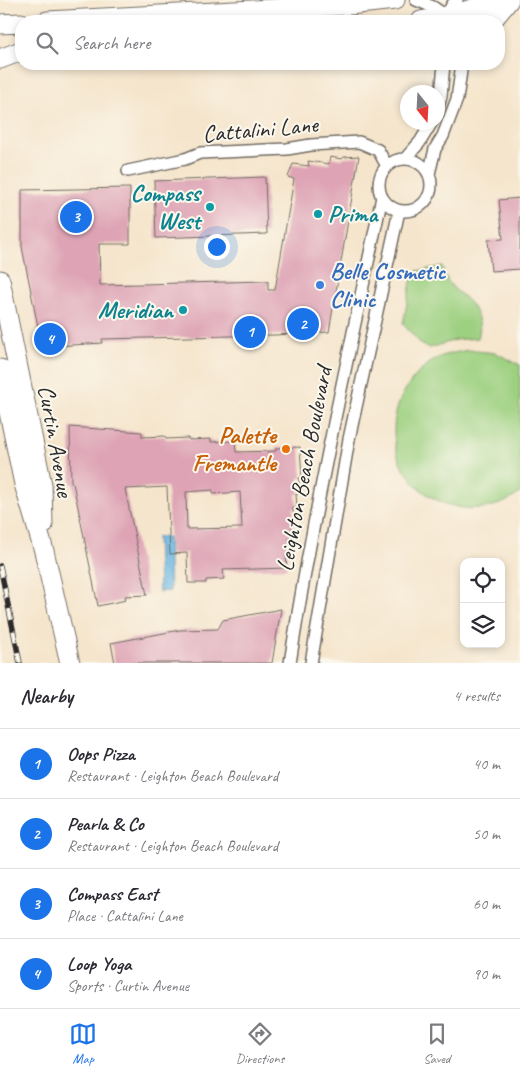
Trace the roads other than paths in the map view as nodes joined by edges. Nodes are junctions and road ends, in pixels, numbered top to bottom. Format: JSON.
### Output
{"nodes":[{"id":1,"x":395,"y":0,"type":"edge"},
{"id":2,"x":416,"y":0,"type":"edge"},
{"id":3,"x":457,"y":0,"type":"edge"},
{"id":4,"x":495,"y":0,"type":"edge"},
{"id":5,"x":509,"y":0,"type":"edge"},
{"id":6,"x":260,"y":5,"type":"edge"},
{"id":7,"x":127,"y":15,"type":"edge"},
{"id":8,"x":442,"y":15,"type":"edge"},
{"id":9,"x":449,"y":15,"type":"edge"},
{"id":10,"x":459,"y":15,"type":"edge"},
{"id":11,"x":497,"y":15,"type":"edge"},
{"id":12,"x":15,"y":23,"type":"edge"},
{"id":13,"x":0,"y":24,"type":"edge"},
{"id":14,"x":15,"y":53,"type":"edge"},
{"id":15,"x":0,"y":58,"type":"edge"},
{"id":16,"x":443,"y":70,"type":"edge"},
{"id":17,"x":461,"y":70,"type":"edge"},
{"id":18,"x":442,"y":85,"type":"edge"},
{"id":19,"x":427,"y":130,"type":"edge"},
{"id":20,"x":405,"y":159,"type":"junction"},
{"id":21,"x":387,"y":166,"type":"junction"},
{"id":22,"x":128,"y":171,"type":"dead end"},
{"id":23,"x":429,"y":174,"type":"junction"},
{"id":24,"x":382,"y":197,"type":"junction"},
{"id":25,"x":398,"y":211,"type":"junction"},
{"id":26,"x":0,"y":280,"type":"edge"},
{"id":27,"x":0,"y":369,"type":"edge"},
{"id":28,"x":44,"y":552,"type":"junction"},
{"id":29,"x":70,"y":663,"type":"edge"},
{"id":30,"x":290,"y":663,"type":"edge"},
{"id":31,"x":311,"y":663,"type":"edge"}],
"edges":[{"from":1,"to":6,"type":"main road"},
{"from":2,"to":8,"type":"street"},
{"from":3,"to":9,"type":"street"},
{"from":4,"to":10,"type":"main road"},
{"from":5,"to":11,"type":"main road"},
{"from":6,"to":7,"type":"main road"},
{"from":12,"to":13,"type":"main road"},
{"from":14,"to":15,"type":"main road"},
{"from":16,"to":18,"type":"street"},
{"from":17,"to":23,"type":"street"},
{"from":19,"to":20,"type":"street"},
{"from":20,"to":21,"type":"street"},
{"from":20,"to":23,"type":"street"},
{"from":21,"to":22,"type":"street","name":"Cattalini Lane"},
{"from":21,"to":24,"type":"street"},
{"from":23,"to":25,"type":"street"},
{"from":24,"to":25,"type":"street"},
{"from":24,"to":30,"type":"street","name":"Leighton Beach Boulevard"},
{"from":25,"to":31,"type":"street","name":"Leighton Beach Boulevard"},
{"from":26,"to":28,"type":"main road","name":"Curtin Avenue"},
{"from":27,"to":28,"type":"main road","name":"Curtin Avenue"},
{"from":28,"to":29,"type":"main road","name":"Curtin Avenue"}]}
